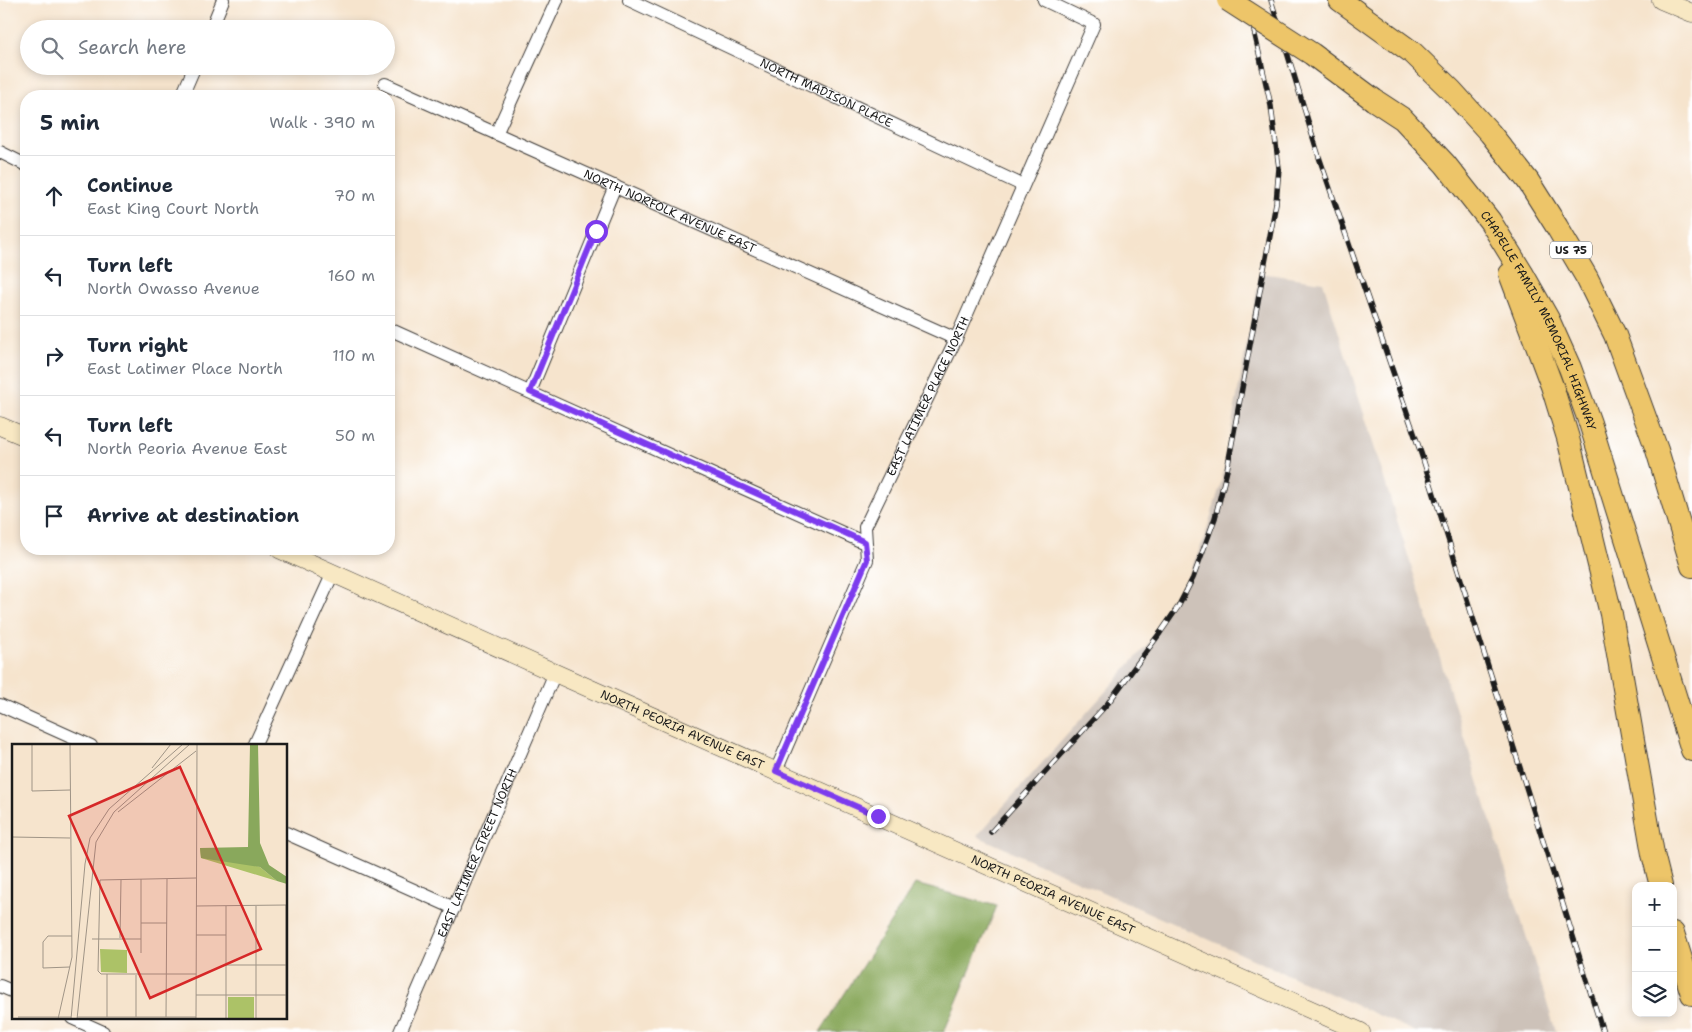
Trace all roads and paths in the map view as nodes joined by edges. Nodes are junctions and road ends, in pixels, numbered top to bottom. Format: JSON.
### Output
{"nodes":[{"id":1,"x":223,"y":0,"type":"edge"},
{"id":2,"x":557,"y":0,"type":"edge"},
{"id":3,"x":630,"y":0,"type":"edge"},
{"id":4,"x":1044,"y":0,"type":"edge"},
{"id":5,"x":1228,"y":0,"type":"edge"},
{"id":6,"x":1661,"y":0,"type":"edge"},
{"id":7,"x":1342,"y":1,"type":"edge"},
{"id":8,"x":1692,"y":13,"type":"edge"},
{"id":9,"x":215,"y":20,"type":"edge"},
{"id":10,"x":191,"y":75,"type":"edge"},
{"id":11,"x":385,"y":84,"type":"dead end"},
{"id":12,"x":185,"y":90,"type":"edge"},
{"id":13,"x":496,"y":134,"type":"junction"},
{"id":14,"x":0,"y":152,"type":"edge"},
{"id":15,"x":20,"y":162,"type":"edge"},
{"id":16,"x":1022,"y":185,"type":"junction"},
{"id":17,"x":615,"y":186,"type":"junction"},
{"id":18,"x":1490,"y":221,"type":"junction"},
{"id":19,"x":395,"y":332,"type":"edge"},
{"id":20,"x":956,"y":339,"type":"junction"},
{"id":21,"x":530,"y":392,"type":"junction"},
{"id":22,"x":0,"y":426,"type":"edge"},
{"id":23,"x":20,"y":435,"type":"edge"},
{"id":24,"x":865,"y":542,"type":"junction"},
{"id":25,"x":293,"y":555,"type":"edge"},
{"id":26,"x":1692,"y":566,"type":"edge"},
{"id":27,"x":333,"y":572,"type":"junction"},
{"id":28,"x":555,"y":673,"type":"junction"},
{"id":29,"x":0,"y":705,"type":"edge"},
{"id":30,"x":87,"y":744,"type":"edge"},
{"id":31,"x":255,"y":744,"type":"edge"},
{"id":32,"x":1692,"y":750,"type":"edge"},
{"id":33,"x":776,"y":771,"type":"junction"},
{"id":34,"x":288,"y":834,"type":"edge"},
{"id":35,"x":1660,"y":882,"type":"edge"},
{"id":36,"x":454,"y":908,"type":"junction"},
{"id":37,"x":1677,"y":946,"type":"edge"},
{"id":38,"x":0,"y":986,"type":"edge"},
{"id":39,"x":12,"y":991,"type":"edge"},
{"id":40,"x":1692,"y":994,"type":"edge"},
{"id":41,"x":76,"y":1020,"type":"edge"},
{"id":42,"x":103,"y":1032,"type":"edge"},
{"id":43,"x":400,"y":1032,"type":"edge"},
{"id":44,"x":1361,"y":1032,"type":"edge"}],
"edges":[{"from":1,"to":9,"type":"street"},
{"from":2,"to":13,"type":"street"},
{"from":3,"to":16,"type":"street","name":"NORTH MADISON PLACE"},
{"from":4,"to":16,"type":"street","name":"EAST LATIMER PLACE NORTH"},
{"from":5,"to":18,"type":"highway","name":"CHAPELLE FAMILY MEMORIAL HIGHWAY","bridge":true},
{"from":6,"to":8,"type":"main road"},
{"from":7,"to":26,"type":"highway","number":"US 75"},
{"from":10,"to":12,"type":"street"},
{"from":11,"to":13,"type":"street","name":"NORTH NORFOLK AVENUE EAST"},
{"from":13,"to":17,"type":"street","name":"NORTH NORFOLK AVENUE EAST"},
{"from":14,"to":15,"type":"street"},
{"from":16,"to":20,"type":"street","name":"EAST LATIMER PLACE NORTH"},
{"from":17,"to":20,"type":"street","name":"NORTH NORFOLK AVENUE EAST"},
{"from":17,"to":21,"type":"street"},
{"from":18,"to":32,"type":"highway","name":"CHAPELLE FAMILY MEMORIAL HIGHWAY"},
{"from":18,"to":35,"type":"highway"},
{"from":19,"to":21,"type":"street"},
{"from":20,"to":24,"type":"street","name":"EAST LATIMER PLACE NORTH"},
{"from":21,"to":24,"type":"street"},
{"from":22,"to":23,"type":"main road"},
{"from":24,"to":33,"type":"street","name":"EAST LATIMER PLACE NORTH"},
{"from":25,"to":27,"type":"main road","name":"NORTH PEORIA AVENUE EAST"},
{"from":27,"to":28,"type":"main road","name":"NORTH PEORIA AVENUE EAST"},
{"from":27,"to":31,"type":"street"},
{"from":28,"to":33,"type":"main road","name":"NORTH PEORIA AVENUE EAST"},
{"from":28,"to":36,"type":"street","name":"EAST LATIMER STREET NORTH"},
{"from":29,"to":30,"type":"street"},
{"from":33,"to":44,"type":"main road","name":"NORTH PEORIA AVENUE EAST"},
{"from":34,"to":36,"type":"street"},
{"from":36,"to":43,"type":"street","name":"EAST LATIMER STREET NORTH"},
{"from":37,"to":40,"type":"highway"},
{"from":38,"to":39,"type":"street"},
{"from":41,"to":42,"type":"street"}]}
